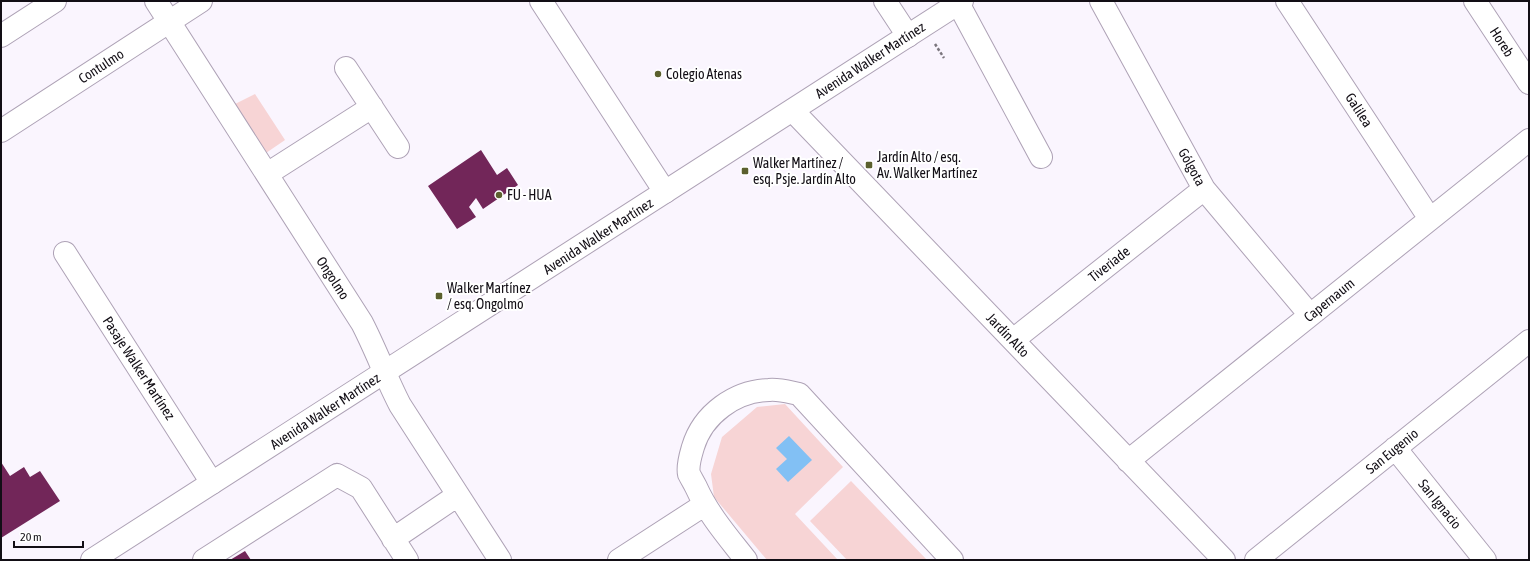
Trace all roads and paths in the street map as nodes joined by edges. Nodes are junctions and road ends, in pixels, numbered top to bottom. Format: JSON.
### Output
{"nodes":[{"id":1,"x":55,"y":1,"type":"edge"},
{"id":2,"x":156,"y":1,"type":"edge"},
{"id":3,"x":201,"y":1,"type":"edge"},
{"id":4,"x":541,"y":1,"type":"edge"},
{"id":5,"x":885,"y":1,"type":"edge"},
{"id":6,"x":1100,"y":1,"type":"edge"},
{"id":7,"x":1287,"y":1,"type":"edge"},
{"id":8,"x":1475,"y":1,"type":"edge"},
{"id":9,"x":960,"y":2,"type":"edge"},
{"id":10,"x":169,"y":22,"type":"junction"},
{"id":11,"x":1,"y":36,"type":"edge"},
{"id":12,"x":908,"y":36,"type":"junction"},
{"id":13,"x":346,"y":68,"type":"dead end"},
{"id":14,"x":1529,"y":83,"type":"edge"},
{"id":15,"x":372,"y":107,"type":"junction"},
{"id":16,"x":793,"y":110,"type":"junction"},
{"id":17,"x":1,"y":131,"type":"edge"},
{"id":18,"x":1529,"y":140,"type":"edge"},
{"id":19,"x":398,"y":147,"type":"dead end"},
{"id":20,"x":1041,"y":157,"type":"dead end"},
{"id":21,"x":267,"y":174,"type":"junction"},
{"id":22,"x":1204,"y":189,"type":"junction"},
{"id":23,"x":665,"y":192,"type":"junction"},
{"id":24,"x":1430,"y":219,"type":"junction"},
{"id":25,"x":65,"y":253,"type":"dead end"},
{"id":26,"x":1310,"y":315,"type":"junction"},
{"id":27,"x":1013,"y":340,"type":"junction"},
{"id":28,"x":1526,"y":350,"type":"edge"},
{"id":29,"x":385,"y":372,"type":"junction"},
{"id":30,"x":1395,"y":448,"type":"junction"},
{"id":31,"x":1128,"y":461,"type":"junction"},
{"id":32,"x":212,"y":483,"type":"junction"},
{"id":33,"x":458,"y":495,"type":"junction"},
{"id":34,"x":704,"y":505,"type":"junction"},
{"id":35,"x":393,"y":539,"type":"junction"},
{"id":36,"x":92,"y":560,"type":"edge"},
{"id":37,"x":204,"y":560,"type":"edge"},
{"id":38,"x":407,"y":560,"type":"edge"},
{"id":39,"x":500,"y":560,"type":"edge"},
{"id":40,"x":619,"y":560,"type":"edge"},
{"id":41,"x":746,"y":560,"type":"edge"},
{"id":42,"x":952,"y":560,"type":"edge"},
{"id":43,"x":1224,"y":560,"type":"edge"},
{"id":44,"x":1256,"y":560,"type":"edge"},
{"id":45,"x":1485,"y":560,"type":"edge"}],
"edges":[{"from":1,"to":11,"type":"street"},
{"from":2,"to":10,"type":"street","name":"Ongolmo"},
{"from":3,"to":10,"type":"street","name":"Contulmo"},
{"from":4,"to":23,"type":"street"},
{"from":5,"to":12,"type":"street"},
{"from":6,"to":22,"type":"street","name":"Gólgota"},
{"from":7,"to":24,"type":"street","name":"Galilea"},
{"from":8,"to":14,"type":"street","name":"Horeb"},
{"from":9,"to":12,"type":"street","name":"Avenida Walker Martínez"},
{"from":9,"to":20,"type":"street"},
{"from":10,"to":17,"type":"street","name":"Contulmo"},
{"from":10,"to":21,"type":"street","name":"Ongolmo"},
{"from":12,"to":16,"type":"street","name":"Avenida Walker Martínez"},
{"from":13,"to":15,"type":"street"},
{"from":15,"to":19,"type":"street"},
{"from":15,"to":21,"type":"street"},
{"from":16,"to":23,"type":"street","name":"Avenida Walker Martínez"},
{"from":16,"to":27,"type":"street","name":"Jardín Alto"},
{"from":18,"to":24,"type":"street","name":"Capernaum"},
{"from":21,"to":29,"type":"street","name":"Ongolmo"},
{"from":22,"to":26,"type":"street","name":"Gólgota"},
{"from":22,"to":27,"type":"street","name":"Tiveriade"},
{"from":23,"to":29,"type":"street","name":"Avenida Walker Martínez"},
{"from":24,"to":26,"type":"street","name":"Capernaum"},
{"from":25,"to":32,"type":"street","name":"Pasaje Walker Martínez"},
{"from":26,"to":31,"type":"street","name":"Capernaum"},
{"from":27,"to":31,"type":"street","name":"Jardín Alto"},
{"from":28,"to":30,"type":"street","name":"San Eugenio"},
{"from":29,"to":32,"type":"street","name":"Avenida Walker Martínez"},
{"from":29,"to":33,"type":"street","name":"Ongolmo"},
{"from":30,"to":44,"type":"street","name":"San Eugenio"},
{"from":30,"to":45,"type":"street","name":"San Ignacio"},
{"from":31,"to":43,"type":"street","name":"Jardín Alto"},
{"from":32,"to":36,"type":"street","name":"Avenida Walker Martínez"},
{"from":33,"to":35,"type":"street"},
{"from":33,"to":39,"type":"street","name":"Ongolmo"},
{"from":34,"to":40,"type":"street"},
{"from":34,"to":41,"type":"street"},
{"from":34,"to":42,"type":"street"},
{"from":35,"to":37,"type":"street"},
{"from":35,"to":38,"type":"street"}]}
